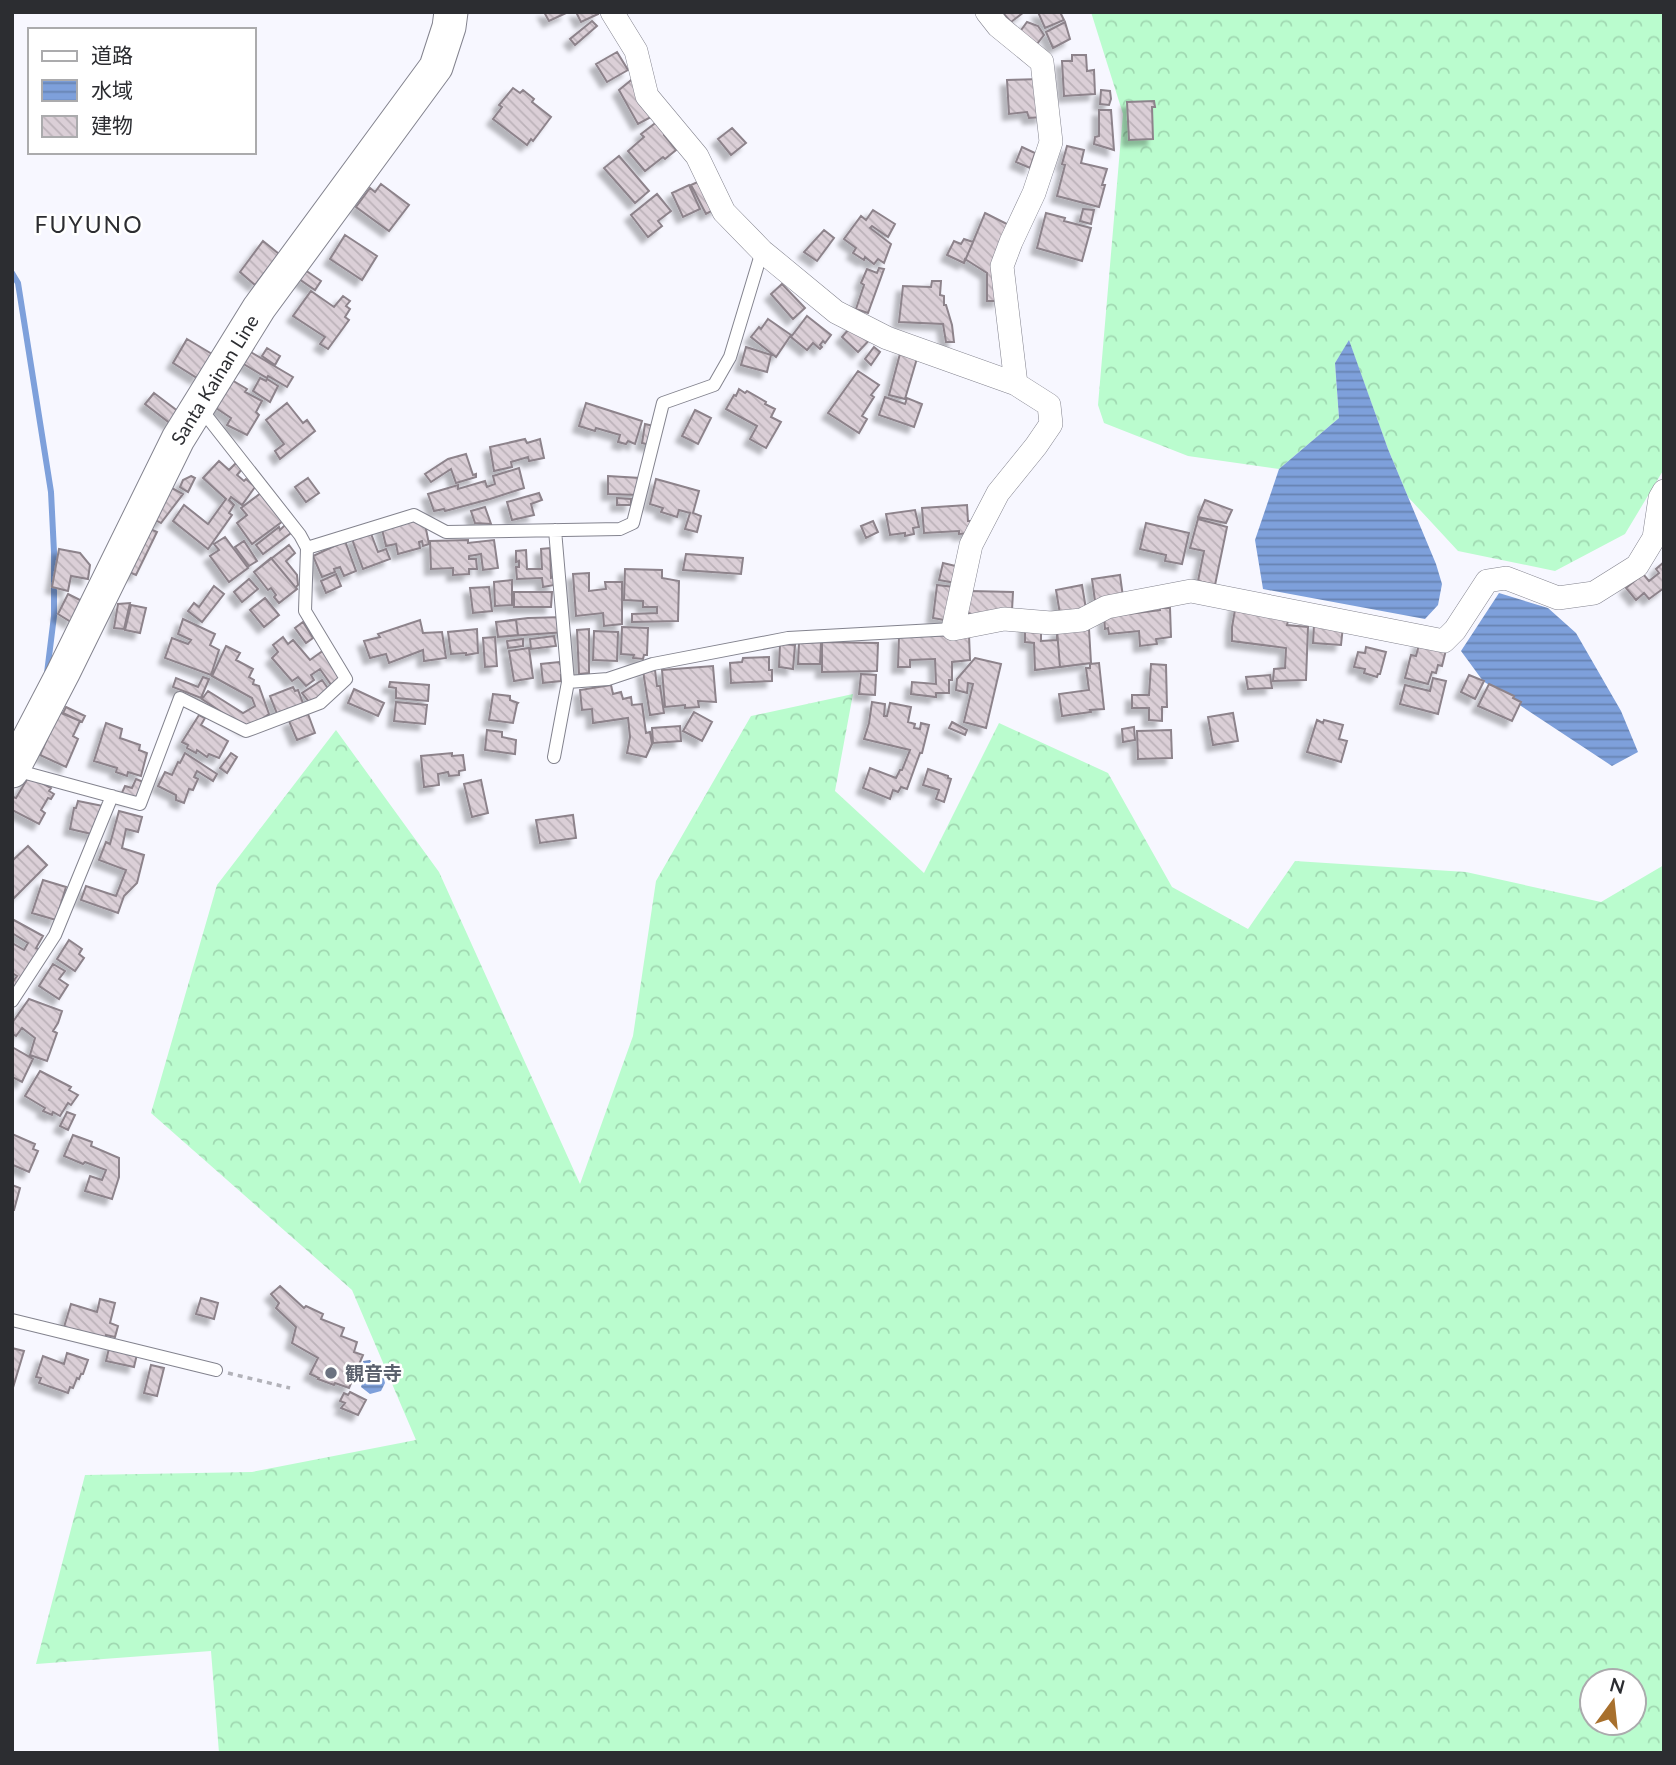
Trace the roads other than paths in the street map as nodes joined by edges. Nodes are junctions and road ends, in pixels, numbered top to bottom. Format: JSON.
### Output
{"nodes":[{"id":1,"x":451,"y":12,"type":"edge"},
{"id":2,"x":612,"y":12,"type":"edge"},
{"id":3,"x":987,"y":12,"type":"edge"},
{"id":4,"x":762,"y":251,"type":"junction"},
{"id":5,"x":1016,"y":384,"type":"junction"},
{"id":6,"x":198,"y":406,"type":"junction"},
{"id":7,"x":1664,"y":491,"type":"edge"},
{"id":8,"x":555,"y":530,"type":"junction"},
{"id":9,"x":307,"y":548,"type":"junction"},
{"id":10,"x":953,"y":629,"type":"junction"},
{"id":11,"x":568,"y":682,"type":"junction"},
{"id":12,"x":554,"y":757,"type":"dead end"},
{"id":13,"x":13,"y":771,"type":"edge"},
{"id":14,"x":111,"y":796,"type":"junction"},
{"id":15,"x":12,"y":1001,"type":"edge"},
{"id":16,"x":12,"y":1320,"type":"edge"},
{"id":17,"x":216,"y":1370,"type":"road end"}],
"edges":[{"from":1,"to":6,"type":"main road","name":"Santa Kainan Line"},
{"from":2,"to":4,"type":"street"},
{"from":3,"to":5,"type":"street"},
{"from":4,"to":5,"type":"street"},
{"from":4,"to":8,"type":"lane"},
{"from":5,"to":10,"type":"street"},
{"from":6,"to":9,"type":"lane"},
{"from":6,"to":13,"type":"main road","name":"Santa Kainan Line"},
{"from":7,"to":10,"type":"street"},
{"from":8,"to":9,"type":"lane"},
{"from":8,"to":11,"type":"lane"},
{"from":9,"to":14,"type":"lane"},
{"from":10,"to":11,"type":"lane"},
{"from":11,"to":12,"type":"lane"},
{"from":13,"to":14,"type":"lane"},
{"from":14,"to":15,"type":"lane"},
{"from":16,"to":17,"type":"lane"}]}
